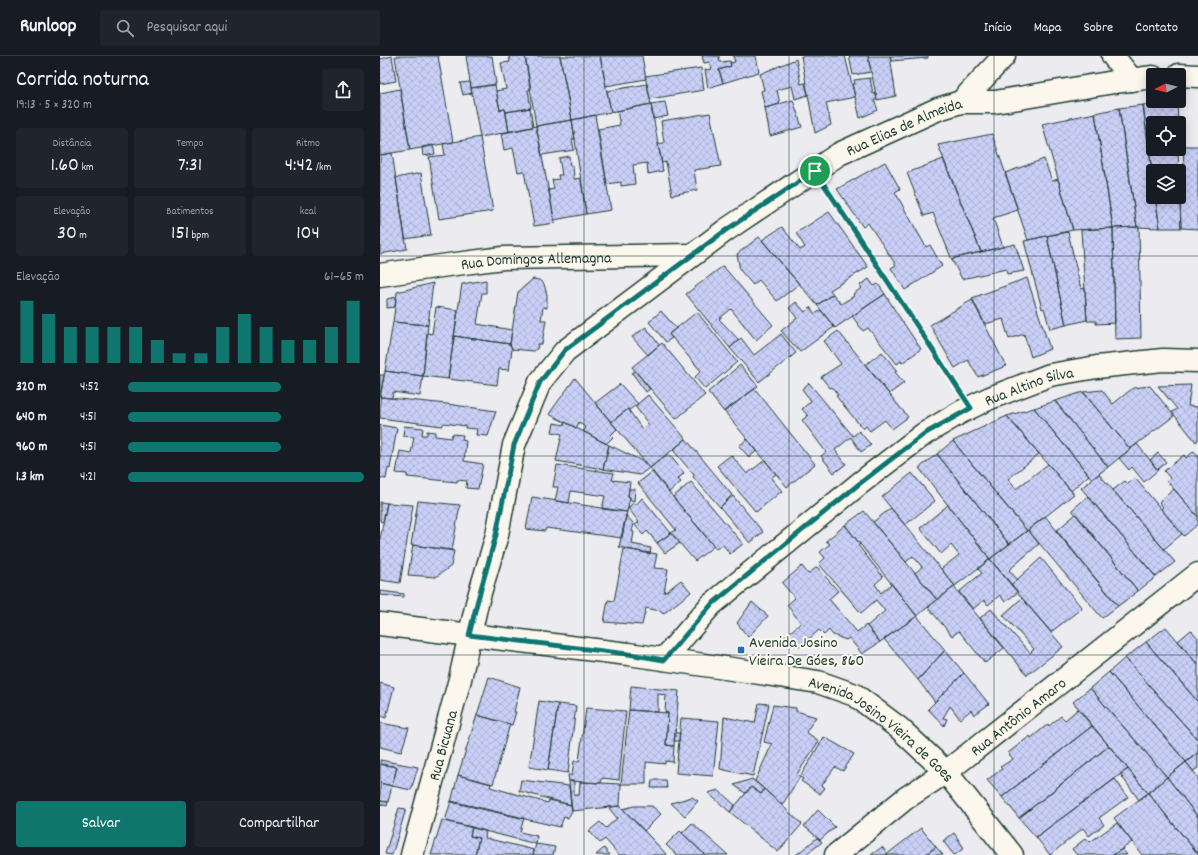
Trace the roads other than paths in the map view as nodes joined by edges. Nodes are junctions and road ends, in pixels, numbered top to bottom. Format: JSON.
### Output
{"nodes":[{"id":1,"x":1004,"y":56,"type":"edge"},
{"id":2,"x":1113,"y":56,"type":"edge"},
{"id":3,"x":1186,"y":75,"type":"edge"},
{"id":4,"x":1198,"y":76,"type":"edge"},
{"id":5,"x":1143,"y":79,"type":"edge"},
{"id":6,"x":961,"y":102,"type":"junction"},
{"id":7,"x":692,"y":255,"type":"junction"},
{"id":8,"x":380,"y":275,"type":"edge"},
{"id":9,"x":1198,"y":361,"type":"edge"},
{"id":10,"x":1198,"y":574,"type":"edge"},
{"id":11,"x":380,"y":624,"type":"edge"},
{"id":12,"x":469,"y":635,"type":"junction"},
{"id":13,"x":664,"y":660,"type":"junction"},
{"id":14,"x":946,"y":772,"type":"junction"},
{"id":15,"x":412,"y":855,"type":"edge"},
{"id":16,"x":836,"y":855,"type":"edge"},
{"id":17,"x":1012,"y":855,"type":"edge"}],
"edges":[{"from":1,"to":6,"type":"street"},
{"from":2,"to":5,"type":"street"},
{"from":3,"to":4,"type":"street"},
{"from":5,"to":6,"type":"street","name":"Rua Elias de Almeida"},
{"from":6,"to":7,"type":"street","name":"Rua Elias de Almeida"},
{"from":7,"to":8,"type":"street","name":"Rua Domingos Allemagna"},
{"from":7,"to":12,"type":"street","name":"Rua Elias de Almeida"},
{"from":9,"to":13,"type":"street","name":"Rua Altino Silva"},
{"from":10,"to":14,"type":"street","name":"Rua Antônio Amaro"},
{"from":11,"to":12,"type":"street","name":"Avenida Josino Vieira de Goes"},
{"from":12,"to":13,"type":"street","name":"Avenida Josino Vieira de Goes"},
{"from":12,"to":15,"type":"street","name":"Rua Bicuana"},
{"from":13,"to":14,"type":"street","name":"Avenida Josino Vieira de Goes"},
{"from":14,"to":16,"type":"street","name":"Rua Antônio Amaro"},
{"from":14,"to":17,"type":"street","name":"Avenida Josino Vieira de Goes"}]}
